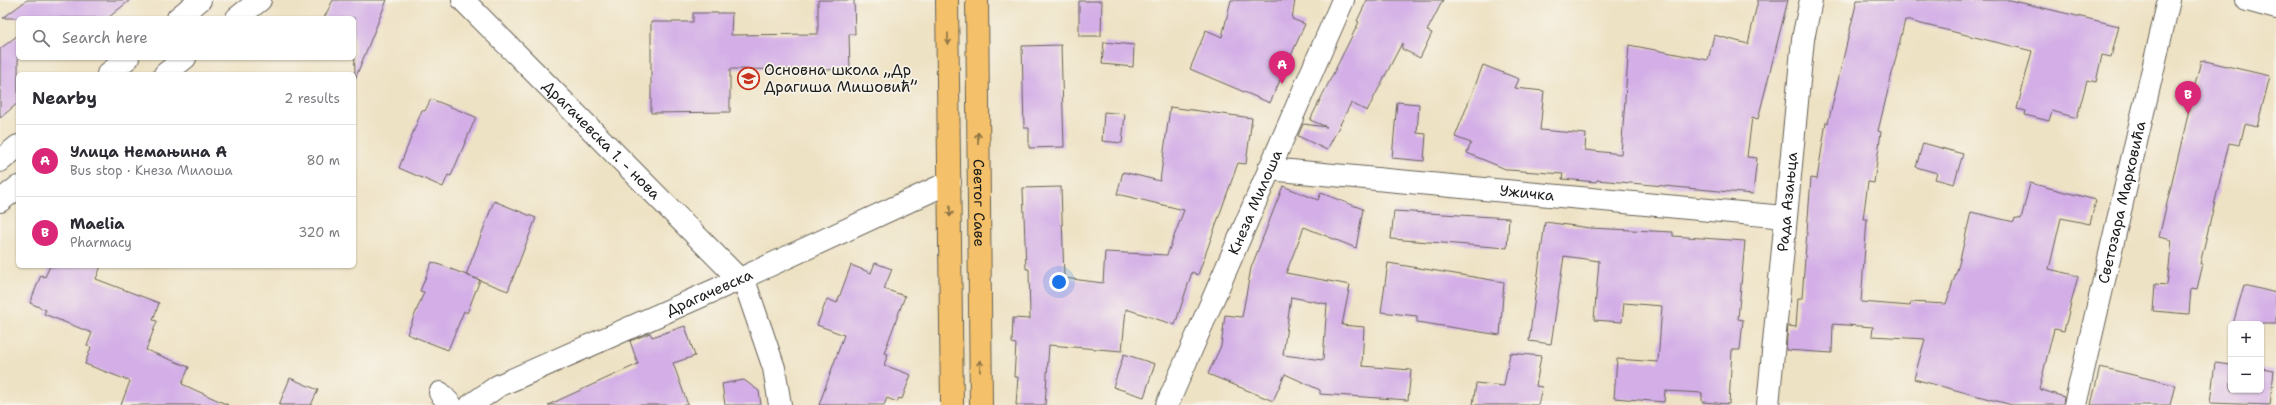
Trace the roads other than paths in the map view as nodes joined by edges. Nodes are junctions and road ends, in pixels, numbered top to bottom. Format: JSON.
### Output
{"nodes":[{"id":1,"x":200,"y":0,"type":"edge"},
{"id":2,"x":260,"y":0,"type":"edge"},
{"id":3,"x":463,"y":0,"type":"edge"},
{"id":4,"x":948,"y":0,"type":"edge"},
{"id":5,"x":977,"y":0,"type":"edge"},
{"id":6,"x":1343,"y":0,"type":"edge"},
{"id":7,"x":1811,"y":0,"type":"edge"},
{"id":8,"x":2169,"y":0,"type":"edge"},
{"id":9,"x":2247,"y":0,"type":"edge"},
{"id":10,"x":2276,"y":8,"type":"edge"},
{"id":11,"x":180,"y":16,"type":"edge"},
{"id":12,"x":240,"y":16,"type":"edge"},
{"id":13,"x":126,"y":60,"type":"edge"},
{"id":14,"x":183,"y":60,"type":"edge"},
{"id":15,"x":110,"y":72,"type":"edge"},
{"id":16,"x":168,"y":72,"type":"edge"},
{"id":17,"x":16,"y":148,"type":"edge"},
{"id":18,"x":0,"y":161,"type":"edge"},
{"id":19,"x":1269,"y":169,"type":"junction"},
{"id":20,"x":950,"y":182,"type":"junction"},
{"id":21,"x":16,"y":189,"type":"edge"},
{"id":22,"x":0,"y":201,"type":"edge"},
{"id":23,"x":1785,"y":217,"type":"junction"},
{"id":24,"x":740,"y":279,"type":"junction"},
{"id":25,"x":471,"y":405,"type":"edge"},
{"id":26,"x":780,"y":405,"type":"edge"},
{"id":27,"x":952,"y":405,"type":"edge"},
{"id":28,"x":980,"y":405,"type":"edge"},
{"id":29,"x":1167,"y":405,"type":"edge"},
{"id":30,"x":1768,"y":405,"type":"edge"},
{"id":31,"x":2075,"y":405,"type":"edge"}],
"edges":[{"from":1,"to":11,"type":"street"},
{"from":2,"to":12,"type":"street"},
{"from":3,"to":24,"type":"street","name":"Драгачевска 1. - нова"},
{"from":4,"to":20,"type":"main road","name":"Светог Саве","one_way":true},
{"from":28,"to":5,"type":"main road","name":"Светог Саве","one_way":true},
{"from":6,"to":19,"type":"street","name":"Кнеза Милоша"},
{"from":7,"to":23,"type":"street","name":"Рада Азањца"},
{"from":8,"to":31,"type":"street","name":"Светозара Марковића"},
{"from":9,"to":10,"type":"street"},
{"from":13,"to":15,"type":"street"},
{"from":14,"to":16,"type":"street"},
{"from":17,"to":18,"type":"street"},
{"from":19,"to":23,"type":"street","name":"Ужичка"},
{"from":19,"to":29,"type":"street","name":"Кнеза Милоша"},
{"from":20,"to":24,"type":"street","name":"Драгачевска"},
{"from":20,"to":27,"type":"main road","name":"Светог Саве","one_way":true},
{"from":21,"to":22,"type":"street"},
{"from":23,"to":30,"type":"street","name":"Рада Азањца"},
{"from":24,"to":25,"type":"street","name":"Драгачевска"},
{"from":24,"to":26,"type":"street","name":"Драгачевска 1. - нова"}]}
